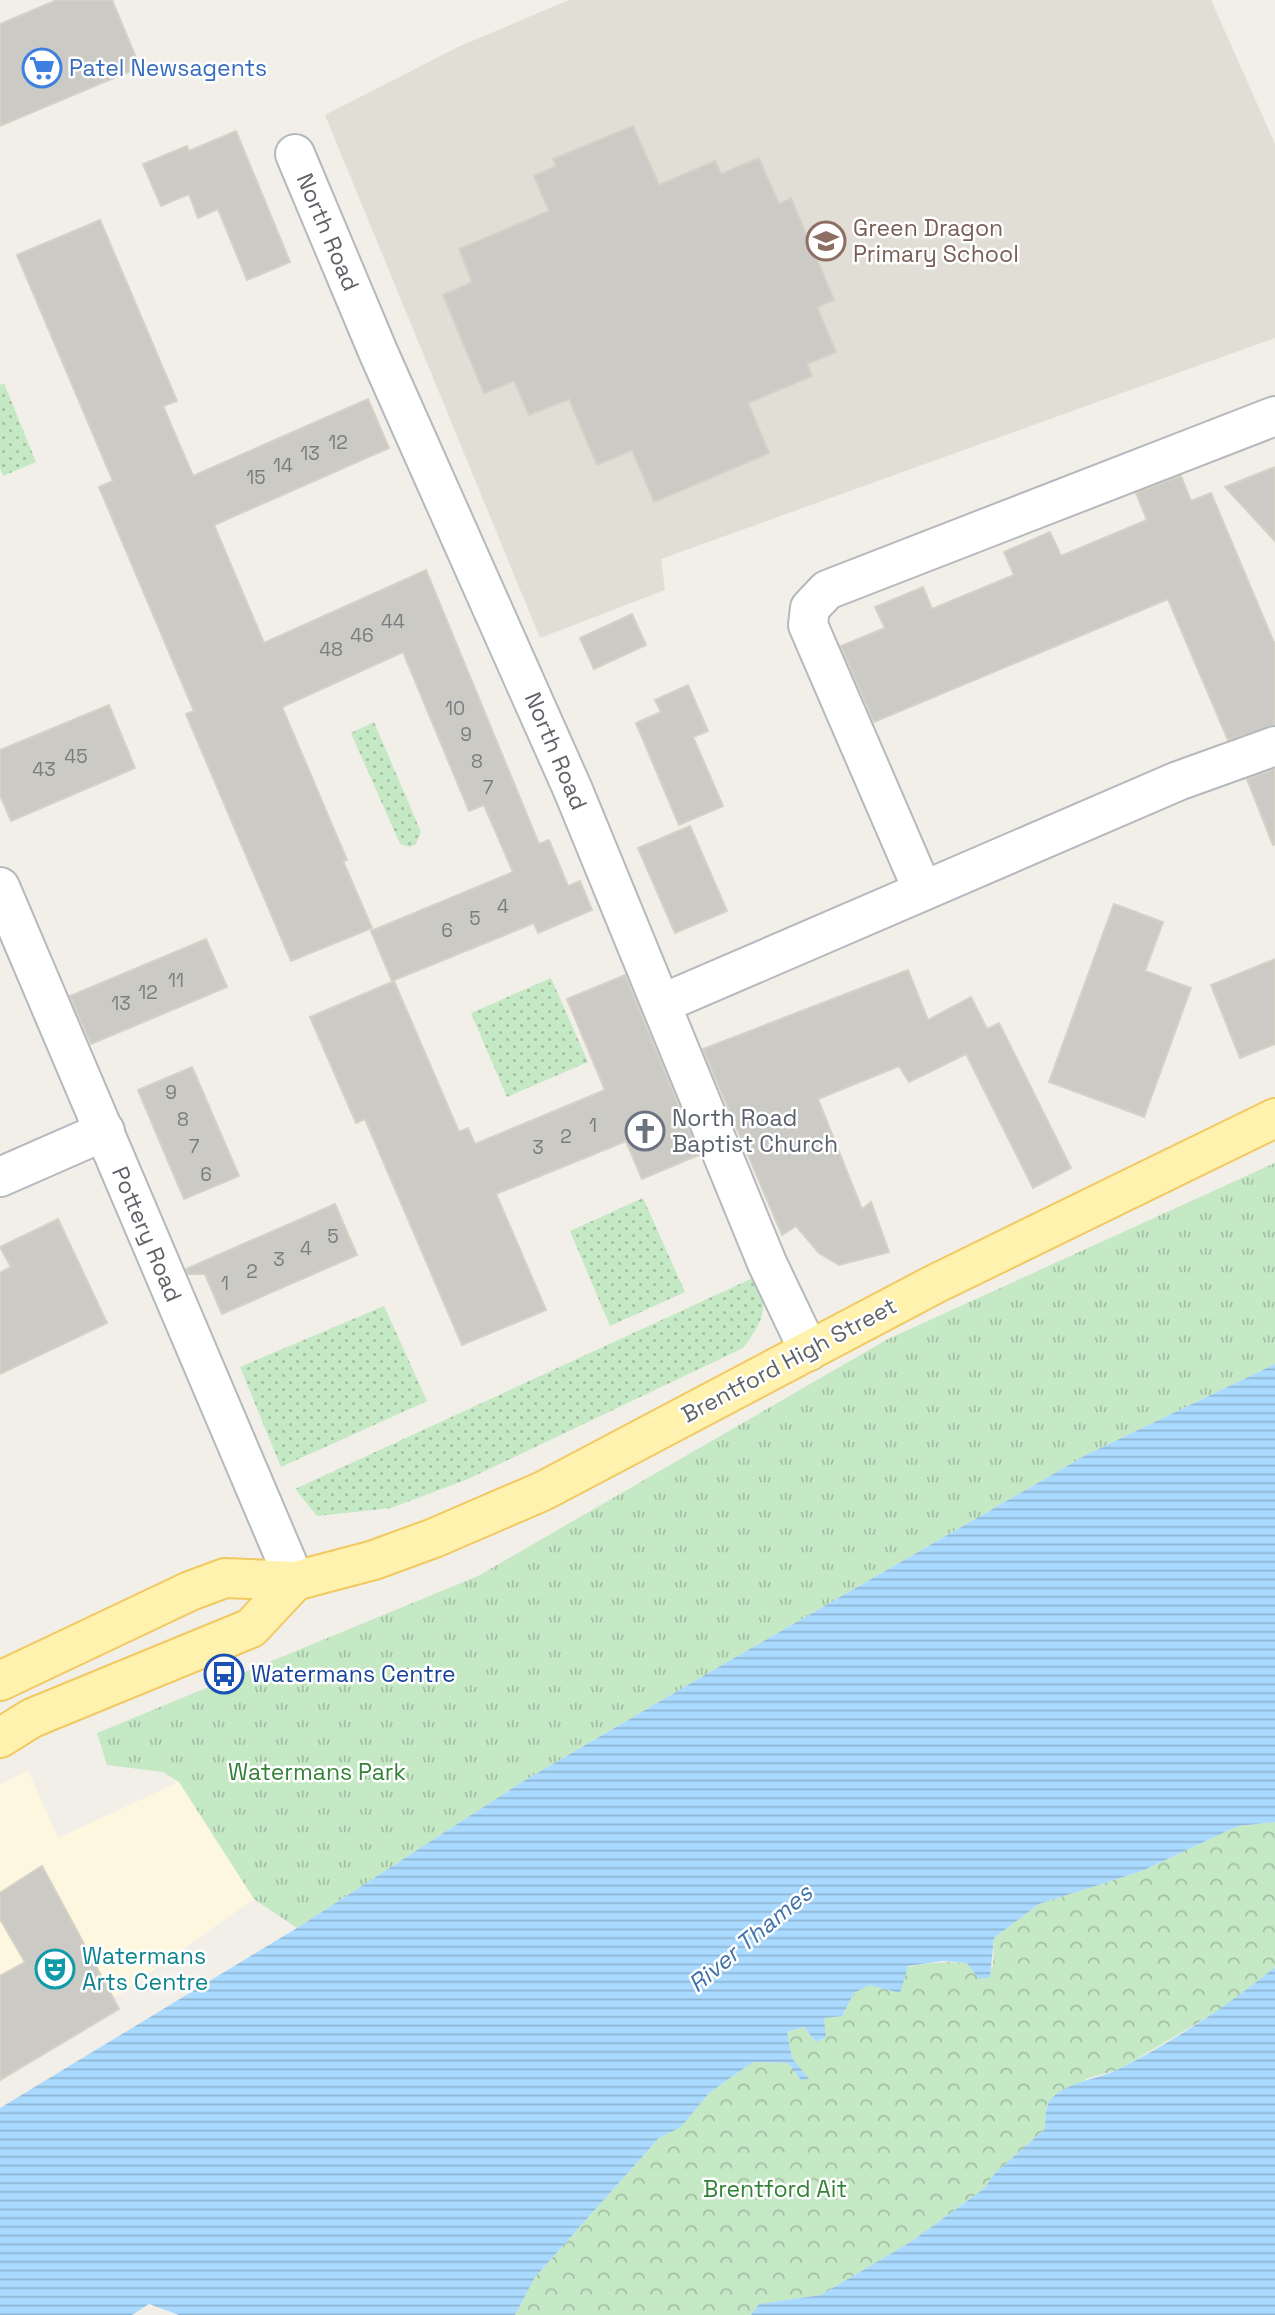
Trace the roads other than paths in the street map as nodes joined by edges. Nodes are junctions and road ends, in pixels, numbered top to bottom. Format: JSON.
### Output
{"nodes":[{"id":1,"x":295,"y":154,"type":"dead end"},
{"id":2,"x":1275,"y":416,"type":"edge"},
{"id":3,"x":1275,"y":746,"type":"edge"},
{"id":4,"x":0,"y":887,"type":"edge"},
{"id":5,"x":923,"y":891,"type":"junction"},
{"id":6,"x":661,"y":1004,"type":"junction"},
{"id":7,"x":1275,"y":1118,"type":"edge"},
{"id":8,"x":104,"y":1131,"type":"junction"},
{"id":9,"x":0,"y":1177,"type":"edge"},
{"id":10,"x":809,"y":1351,"type":"junction"},
{"id":11,"x":295,"y":1581,"type":"junction"},
{"id":12,"x":0,"y":1681,"type":"edge"},
{"id":13,"x":0,"y":1738,"type":"edge"}],
"edges":[{"from":1,"to":6,"type":"street","name":"North Road"},
{"from":2,"to":5,"type":"street"},
{"from":3,"to":5,"type":"street"},
{"from":4,"to":8,"type":"street","name":"Pottery Road"},
{"from":5,"to":6,"type":"street"},
{"from":6,"to":10,"type":"street","name":"North Road"},
{"from":7,"to":10,"type":"main road","name":"Brentford High Street"},
{"from":8,"to":9,"type":"street"},
{"from":8,"to":11,"type":"street","name":"Pottery Road"},
{"from":10,"to":11,"type":"main road","name":"Brentford High Street"},
{"from":11,"to":12,"type":"main road","name":"Brentford High Street"},
{"from":11,"to":13,"type":"main road"}]}
